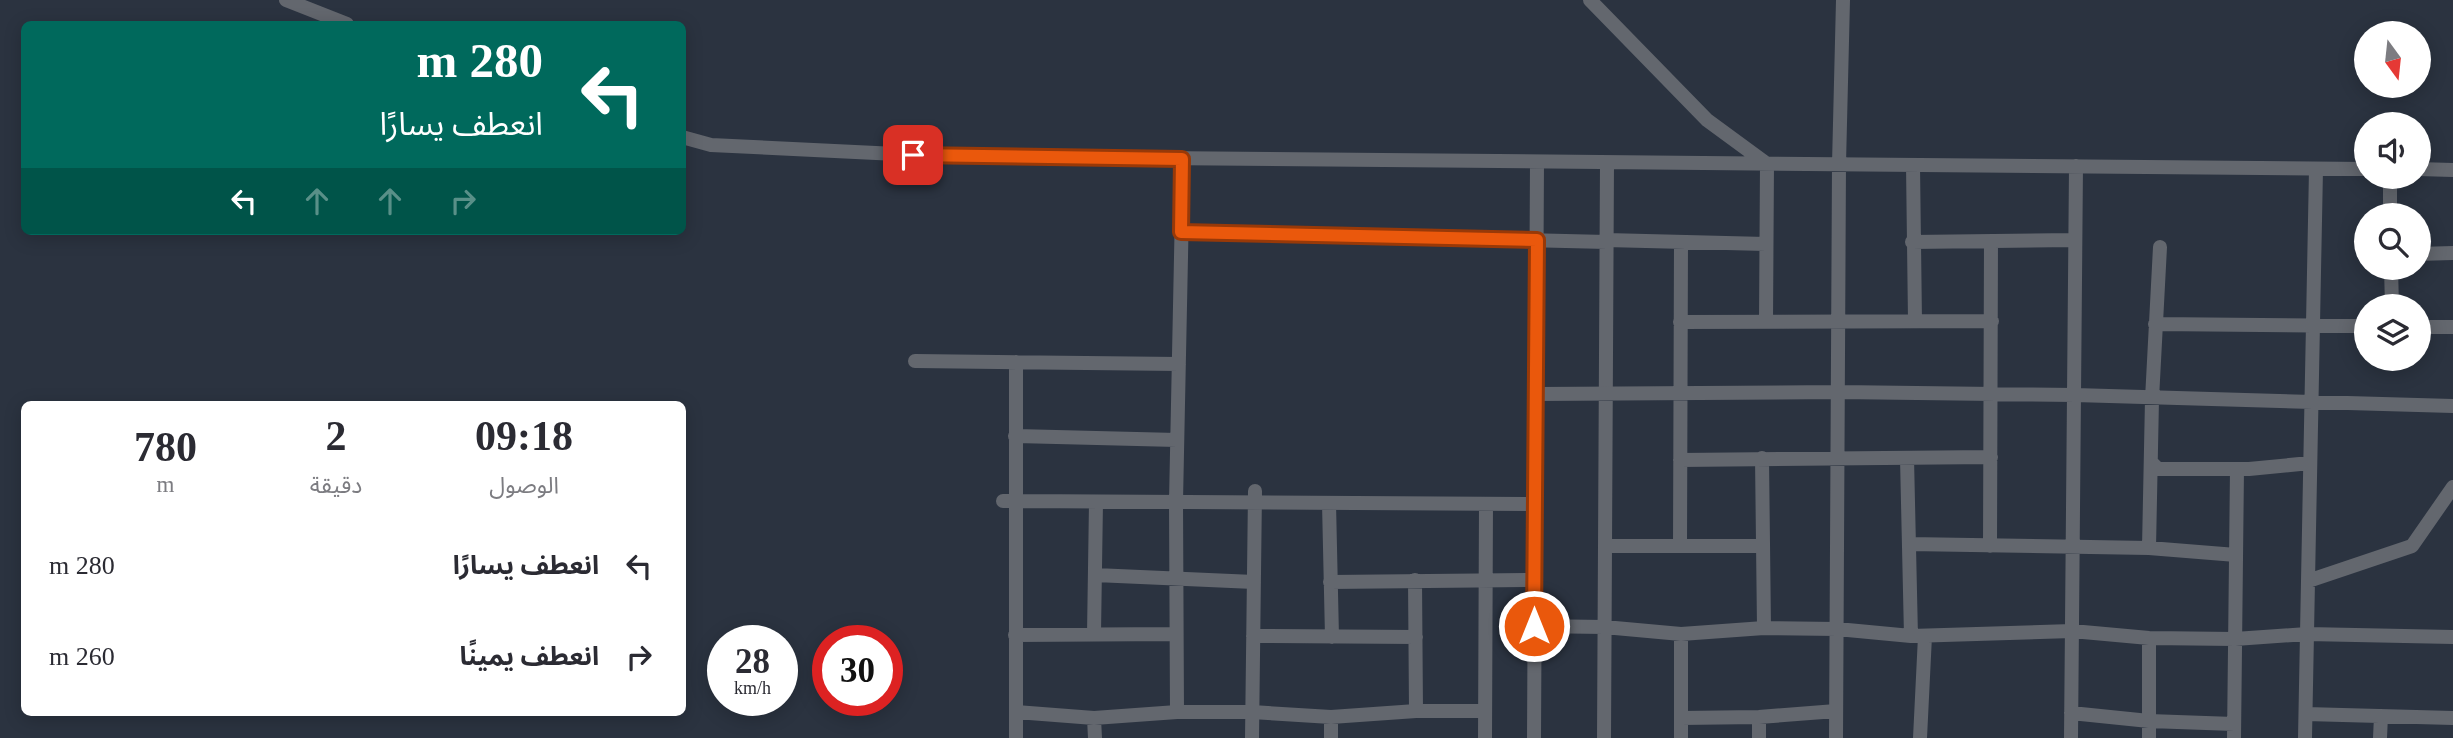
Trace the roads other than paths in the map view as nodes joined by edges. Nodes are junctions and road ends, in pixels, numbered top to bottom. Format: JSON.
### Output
{"nodes":[{"id":1,"x":286,"y":0,"type":"edge"},
{"id":2,"x":1590,"y":0,"type":"edge"},
{"id":3,"x":1843,"y":0,"type":"edge"},
{"id":4,"x":339,"y":21,"type":"edge"},
{"id":5,"x":686,"y":138,"type":"edge"},
{"id":6,"x":1182,"y":159,"type":"junction"},
{"id":7,"x":1537,"y":162,"type":"junction"},
{"id":8,"x":1607,"y":163,"type":"junction"},
{"id":9,"x":1767,"y":164,"type":"junction"},
{"id":10,"x":1839,"y":164,"type":"junction"},
{"id":11,"x":1913,"y":165,"type":"junction"},
{"id":12,"x":2076,"y":166,"type":"junction"},
{"id":13,"x":2316,"y":169,"type":"junction"},
{"id":14,"x":2354,"y":169,"type":"edge"},
{"id":15,"x":2431,"y":170,"type":"edge"},
{"id":16,"x":2453,"y":170,"type":"edge"},
{"id":17,"x":1181,"y":232,"type":"junction"},
{"id":18,"x":1537,"y":240,"type":"junction"},
{"id":19,"x":2074,"y":240,"type":"junction"},
{"id":20,"x":1606,"y":241,"type":"junction"},
{"id":21,"x":1991,"y":241,"type":"junction"},
{"id":22,"x":1681,"y":242,"type":"junction"},
{"id":23,"x":1912,"y":242,"type":"junction"},
{"id":24,"x":1766,"y":244,"type":"junction"},
{"id":25,"x":2160,"y":247,"type":"dead end"},
{"id":26,"x":2453,"y":253,"type":"edge"},
{"id":27,"x":2431,"y":254,"type":"edge"},
{"id":28,"x":1839,"y":321,"type":"junction"},
{"id":29,"x":1915,"y":321,"type":"junction"},
{"id":30,"x":1992,"y":321,"type":"junction"},
{"id":31,"x":1681,"y":322,"type":"junction"},
{"id":32,"x":1766,"y":322,"type":"junction"},
{"id":33,"x":2155,"y":324,"type":"junction"},
{"id":34,"x":2313,"y":326,"type":"junction"},
{"id":35,"x":2354,"y":326,"type":"edge"},
{"id":36,"x":2431,"y":327,"type":"edge"},
{"id":37,"x":2453,"y":327,"type":"edge"},
{"id":38,"x":915,"y":361,"type":"dead end"},
{"id":39,"x":1016,"y":362,"type":"junction"},
{"id":40,"x":1178,"y":364,"type":"junction"},
{"id":41,"x":1839,"y":392,"type":"junction"},
{"id":42,"x":1679,"y":393,"type":"junction"},
{"id":43,"x":1537,"y":394,"type":"junction"},
{"id":44,"x":1605,"y":394,"type":"junction"},
{"id":45,"x":1992,"y":394,"type":"junction"},
{"id":46,"x":2075,"y":395,"type":"junction"},
{"id":47,"x":2152,"y":399,"type":"junction"},
{"id":48,"x":2313,"y":402,"type":"junction"},
{"id":49,"x":2453,"y":406,"type":"edge"},
{"id":50,"x":1016,"y":436,"type":"junction"},
{"id":51,"x":1177,"y":440,"type":"junction"},
{"id":52,"x":1991,"y":457,"type":"junction"},
{"id":53,"x":1762,"y":458,"type":"junction"},
{"id":54,"x":1838,"y":458,"type":"junction"},
{"id":55,"x":1907,"y":458,"type":"junction"},
{"id":56,"x":1680,"y":460,"type":"junction"},
{"id":57,"x":2152,"y":463,"type":"junction"},
{"id":58,"x":2310,"y":463,"type":"junction"},
{"id":59,"x":2237,"y":469,"type":"junction"},
{"id":60,"x":2453,"y":486,"type":"edge"},
{"id":61,"x":1255,"y":497,"type":"junction"},
{"id":62,"x":1009,"y":501,"type":"junction"},
{"id":63,"x":1096,"y":502,"type":"junction"},
{"id":64,"x":1176,"y":502,"type":"junction"},
{"id":65,"x":1329,"y":503,"type":"junction"},
{"id":66,"x":1486,"y":504,"type":"junction"},
{"id":67,"x":1535,"y":504,"type":"junction"},
{"id":68,"x":1909,"y":544,"type":"junction"},
{"id":69,"x":1680,"y":546,"type":"junction"},
{"id":70,"x":1763,"y":546,"type":"junction"},
{"id":71,"x":1990,"y":546,"type":"junction"},
{"id":72,"x":2073,"y":546,"type":"junction"},
{"id":73,"x":1605,"y":547,"type":"junction"},
{"id":74,"x":2150,"y":548,"type":"junction"},
{"id":75,"x":2236,"y":555,"type":"junction"},
{"id":76,"x":1095,"y":575,"type":"junction"},
{"id":77,"x":1176,"y":578,"type":"junction"},
{"id":78,"x":1485,"y":579,"type":"junction"},
{"id":79,"x":1415,"y":580,"type":"junction"},
{"id":80,"x":1535,"y":580,"type":"junction"},
{"id":81,"x":2308,"y":581,"type":"junction"},
{"id":82,"x":1254,"y":582,"type":"junction"},
{"id":83,"x":1330,"y":582,"type":"junction"},
{"id":84,"x":1534,"y":626,"type":"junction"},
{"id":85,"x":1605,"y":627,"type":"junction"},
{"id":86,"x":1764,"y":628,"type":"junction"},
{"id":87,"x":1837,"y":629,"type":"junction"},
{"id":88,"x":2072,"y":631,"type":"junction"},
{"id":89,"x":1094,"y":634,"type":"junction"},
{"id":90,"x":1176,"y":634,"type":"junction"},
{"id":91,"x":1681,"y":634,"type":"junction"},
{"id":92,"x":2307,"y":634,"type":"junction"},
{"id":93,"x":1016,"y":635,"type":"junction"},
{"id":94,"x":1253,"y":636,"type":"junction"},
{"id":95,"x":1332,"y":636,"type":"junction"},
{"id":96,"x":1918,"y":636,"type":"junction"},
{"id":97,"x":1416,"y":637,"type":"junction"},
{"id":98,"x":2453,"y":637,"type":"edge"},
{"id":99,"x":2149,"y":638,"type":"junction"},
{"id":100,"x":2235,"y":639,"type":"junction"},
{"id":101,"x":1416,"y":711,"type":"junction"},
{"id":102,"x":1485,"y":711,"type":"junction"},
{"id":103,"x":1836,"y":711,"type":"junction"},
{"id":104,"x":1016,"y":712,"type":"junction"},
{"id":105,"x":1177,"y":712,"type":"junction"},
{"id":106,"x":1252,"y":712,"type":"junction"},
{"id":107,"x":2071,"y":713,"type":"junction"},
{"id":108,"x":2305,"y":714,"type":"junction"},
{"id":109,"x":2381,"y":716,"type":"junction"},
{"id":110,"x":1331,"y":717,"type":"junction"},
{"id":111,"x":1759,"y":717,"type":"junction"},
{"id":112,"x":1094,"y":718,"type":"junction"},
{"id":113,"x":1681,"y":718,"type":"junction"},
{"id":114,"x":2453,"y":718,"type":"edge"},
{"id":115,"x":2149,"y":721,"type":"junction"},
{"id":116,"x":2234,"y":731,"type":"edge"},
{"id":117,"x":1016,"y":738,"type":"edge"},
{"id":118,"x":1095,"y":738,"type":"edge"},
{"id":119,"x":1252,"y":738,"type":"edge"},
{"id":120,"x":1331,"y":738,"type":"edge"},
{"id":121,"x":1485,"y":738,"type":"edge"},
{"id":122,"x":1534,"y":738,"type":"edge"},
{"id":123,"x":1604,"y":738,"type":"edge"},
{"id":124,"x":1681,"y":738,"type":"edge"},
{"id":125,"x":1759,"y":738,"type":"edge"},
{"id":126,"x":1836,"y":738,"type":"edge"},
{"id":127,"x":1920,"y":738,"type":"edge"},
{"id":128,"x":2071,"y":738,"type":"edge"},
{"id":129,"x":2149,"y":738,"type":"edge"},
{"id":130,"x":2305,"y":738,"type":"edge"},
{"id":131,"x":2380,"y":738,"type":"edge"}],
"edges":[{"from":1,"to":4,"type":"street"},
{"from":2,"to":9,"type":"street"},
{"from":3,"to":10,"type":"street"},
{"from":5,"to":6,"type":"street"},
{"from":6,"to":7,"type":"street"},
{"from":6,"to":17,"type":"street"},
{"from":7,"to":8,"type":"street"},
{"from":7,"to":18,"type":"street"},
{"from":8,"to":9,"type":"street"},
{"from":8,"to":20,"type":"street"},
{"from":9,"to":10,"type":"street"},
{"from":9,"to":24,"type":"street"},
{"from":10,"to":11,"type":"street"},
{"from":10,"to":28,"type":"street"},
{"from":11,"to":12,"type":"street"},
{"from":11,"to":23,"type":"street"},
{"from":12,"to":13,"type":"street"},
{"from":12,"to":19,"type":"street"},
{"from":13,"to":14,"type":"street"},
{"from":13,"to":34,"type":"street"},
{"from":15,"to":16,"type":"street"},
{"from":17,"to":18,"type":"street"},
{"from":17,"to":40,"type":"street"},
{"from":18,"to":20,"type":"street"},
{"from":18,"to":43,"type":"street"},
{"from":19,"to":21,"type":"street"},
{"from":19,"to":46,"type":"street"},
{"from":20,"to":22,"type":"street"},
{"from":20,"to":44,"type":"street"},
{"from":21,"to":23,"type":"street"},
{"from":21,"to":30,"type":"street"},
{"from":22,"to":24,"type":"street"},
{"from":22,"to":31,"type":"street"},
{"from":23,"to":29,"type":"street"},
{"from":24,"to":32,"type":"street"},
{"from":25,"to":33,"type":"street"},
{"from":26,"to":27,"type":"street"},
{"from":28,"to":29,"type":"street"},
{"from":28,"to":32,"type":"street"},
{"from":28,"to":41,"type":"street"},
{"from":29,"to":30,"type":"street"},
{"from":30,"to":45,"type":"street"},
{"from":31,"to":32,"type":"street"},
{"from":31,"to":42,"type":"street"},
{"from":33,"to":34,"type":"street"},
{"from":33,"to":47,"type":"street"},
{"from":34,"to":35,"type":"street"},
{"from":34,"to":48,"type":"street"},
{"from":36,"to":37,"type":"street"},
{"from":38,"to":39,"type":"street"},
{"from":39,"to":40,"type":"street"},
{"from":39,"to":50,"type":"street"},
{"from":40,"to":51,"type":"street"},
{"from":41,"to":42,"type":"street"},
{"from":41,"to":45,"type":"street"},
{"from":41,"to":54,"type":"street"},
{"from":42,"to":44,"type":"street"},
{"from":42,"to":56,"type":"street"},
{"from":43,"to":44,"type":"street"},
{"from":43,"to":67,"type":"street"},
{"from":44,"to":73,"type":"street"},
{"from":45,"to":46,"type":"street"},
{"from":45,"to":52,"type":"street"},
{"from":46,"to":47,"type":"street"},
{"from":46,"to":72,"type":"street"},
{"from":47,"to":48,"type":"street"},
{"from":47,"to":57,"type":"street"},
{"from":48,"to":49,"type":"street"},
{"from":48,"to":58,"type":"street"},
{"from":50,"to":51,"type":"street"},
{"from":50,"to":62,"type":"street"},
{"from":51,"to":64,"type":"street"},
{"from":52,"to":55,"type":"street"},
{"from":52,"to":71,"type":"street"},
{"from":53,"to":54,"type":"street"},
{"from":53,"to":56,"type":"street"},
{"from":53,"to":70,"type":"street"},
{"from":54,"to":55,"type":"street"},
{"from":54,"to":87,"type":"street"},
{"from":55,"to":68,"type":"street"},
{"from":56,"to":69,"type":"street"},
{"from":57,"to":59,"type":"street"},
{"from":57,"to":74,"type":"street"},
{"from":58,"to":59,"type":"street"},
{"from":58,"to":81,"type":"street"},
{"from":59,"to":75,"type":"street"},
{"from":60,"to":81,"type":"street"},
{"from":61,"to":64,"type":"street"},
{"from":61,"to":65,"type":"street"},
{"from":61,"to":82,"type":"street"},
{"from":62,"to":63,"type":"street"},
{"from":62,"to":93,"type":"street"},
{"from":63,"to":64,"type":"street"},
{"from":63,"to":76,"type":"street"},
{"from":64,"to":77,"type":"street"},
{"from":65,"to":66,"type":"street"},
{"from":65,"to":83,"type":"street"},
{"from":66,"to":67,"type":"street"},
{"from":66,"to":78,"type":"street"},
{"from":67,"to":80,"type":"street"},
{"from":68,"to":71,"type":"street"},
{"from":68,"to":96,"type":"street"},
{"from":69,"to":70,"type":"street"},
{"from":69,"to":73,"type":"street"},
{"from":70,"to":86,"type":"street"},
{"from":71,"to":72,"type":"street"},
{"from":72,"to":74,"type":"street"},
{"from":72,"to":88,"type":"street"},
{"from":73,"to":85,"type":"street"},
{"from":74,"to":75,"type":"street"},
{"from":75,"to":100,"type":"street"},
{"from":76,"to":77,"type":"street"},
{"from":76,"to":89,"type":"street"},
{"from":77,"to":82,"type":"street"},
{"from":77,"to":90,"type":"street"},
{"from":78,"to":79,"type":"street"},
{"from":78,"to":80,"type":"street"},
{"from":78,"to":102,"type":"street"},
{"from":79,"to":83,"type":"street"},
{"from":79,"to":97,"type":"street"},
{"from":80,"to":84,"type":"street"},
{"from":81,"to":92,"type":"street"},
{"from":82,"to":94,"type":"street"},
{"from":83,"to":95,"type":"street"},
{"from":84,"to":85,"type":"street"},
{"from":84,"to":122,"type":"street"},
{"from":85,"to":91,"type":"street"},
{"from":85,"to":123,"type":"street"},
{"from":86,"to":87,"type":"street"},
{"from":86,"to":91,"type":"street"},
{"from":87,"to":96,"type":"street"},
{"from":87,"to":103,"type":"street"},
{"from":88,"to":96,"type":"street"},
{"from":88,"to":99,"type":"street"},
{"from":88,"to":107,"type":"street"},
{"from":89,"to":90,"type":"street"},
{"from":89,"to":93,"type":"street"},
{"from":90,"to":105,"type":"street"},
{"from":91,"to":113,"type":"street"},
{"from":92,"to":98,"type":"street"},
{"from":92,"to":100,"type":"street"},
{"from":92,"to":108,"type":"street"},
{"from":93,"to":104,"type":"street"},
{"from":94,"to":95,"type":"street"},
{"from":94,"to":106,"type":"street"},
{"from":95,"to":97,"type":"street"},
{"from":96,"to":127,"type":"street"},
{"from":97,"to":101,"type":"street"},
{"from":99,"to":100,"type":"street"},
{"from":99,"to":115,"type":"street"},
{"from":100,"to":116,"type":"street"},
{"from":101,"to":102,"type":"street"},
{"from":101,"to":110,"type":"street"},
{"from":102,"to":121,"type":"street"},
{"from":103,"to":111,"type":"street"},
{"from":103,"to":126,"type":"street"},
{"from":104,"to":112,"type":"street"},
{"from":104,"to":117,"type":"street"},
{"from":105,"to":106,"type":"street"},
{"from":105,"to":112,"type":"street"},
{"from":106,"to":110,"type":"street"},
{"from":106,"to":119,"type":"street"},
{"from":107,"to":115,"type":"street"},
{"from":107,"to":128,"type":"street"},
{"from":108,"to":109,"type":"street"},
{"from":108,"to":130,"type":"street"},
{"from":109,"to":114,"type":"street"},
{"from":109,"to":131,"type":"street"},
{"from":110,"to":120,"type":"street"},
{"from":111,"to":113,"type":"street"},
{"from":111,"to":125,"type":"street"},
{"from":112,"to":118,"type":"street"},
{"from":113,"to":124,"type":"street"},
{"from":115,"to":116,"type":"street"},
{"from":115,"to":129,"type":"street"}]}
